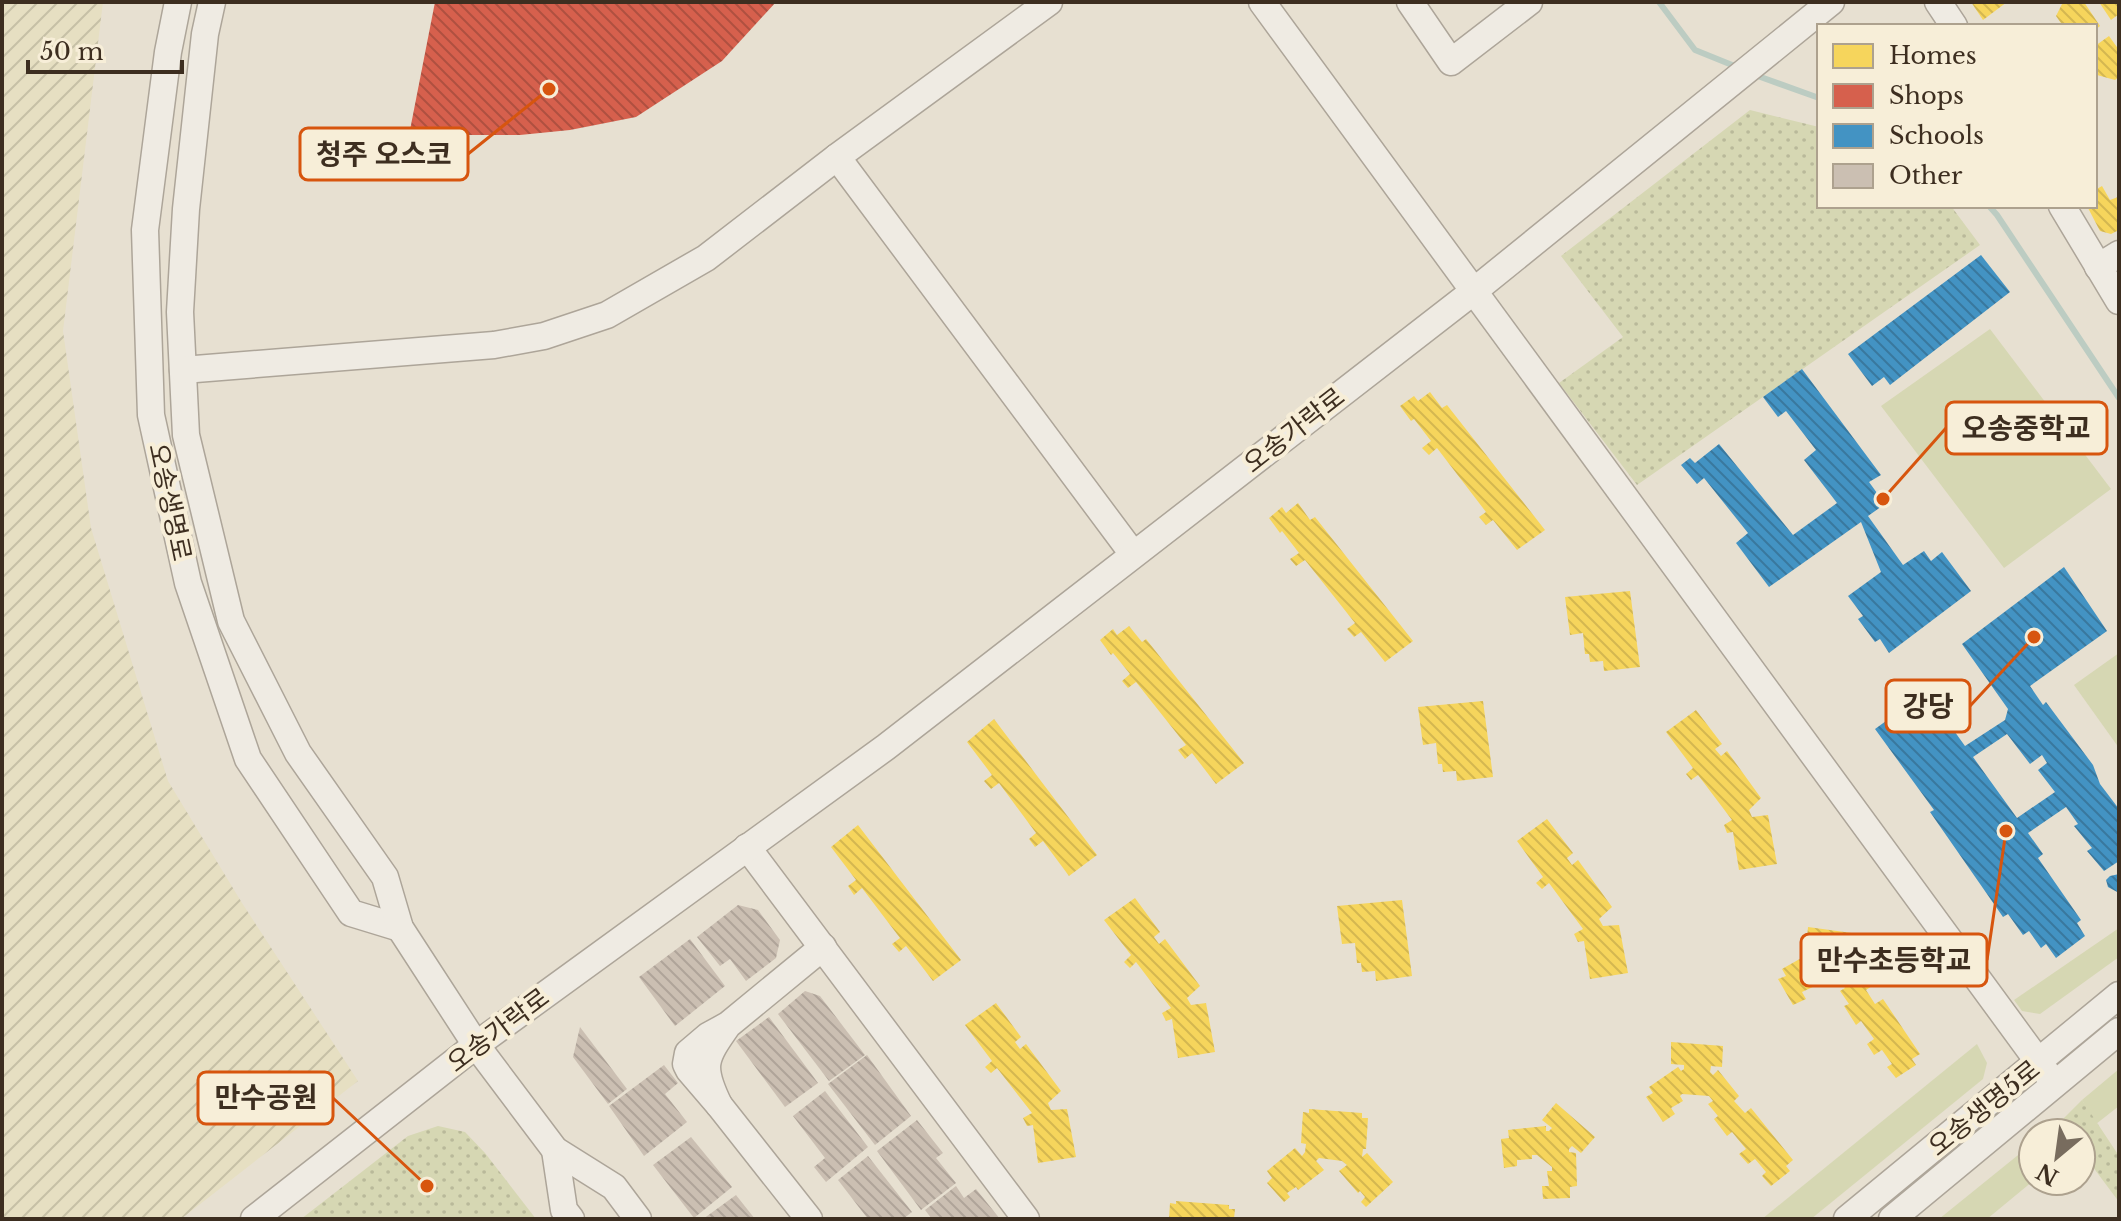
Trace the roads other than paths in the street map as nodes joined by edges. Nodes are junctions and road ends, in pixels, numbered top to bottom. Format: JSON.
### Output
{"nodes":[{"id":1,"x":178,"y":2,"type":"edge"},
{"id":2,"x":212,"y":2,"type":"edge"},
{"id":3,"x":1049,"y":2,"type":"edge"},
{"id":4,"x":1262,"y":2,"type":"edge"},
{"id":5,"x":1410,"y":2,"type":"edge"},
{"id":6,"x":1529,"y":2,"type":"edge"},
{"id":7,"x":1831,"y":2,"type":"edge"},
{"id":8,"x":1938,"y":2,"type":"edge"},
{"id":9,"x":1953,"y":24,"type":"edge"},
{"id":10,"x":837,"y":157,"type":"junction"},
{"id":11,"x":2064,"y":208,"type":"edge"},
{"id":12,"x":2109,"y":260,"type":"edge"},
{"id":13,"x":1474,"y":291,"type":"junction"},
{"id":14,"x":2119,"y":301,"type":"edge"},
{"id":15,"x":183,"y":370,"type":"junction"},
{"id":16,"x":1133,"y":554,"type":"junction"},
{"id":17,"x":747,"y":847,"type":"junction"},
{"id":18,"x":400,"y":928,"type":"junction"},
{"id":19,"x":823,"y":947,"type":"junction"},
{"id":20,"x":2119,"y":995,"type":"edge"},
{"id":21,"x":2119,"y":1031,"type":"edge"},
{"id":22,"x":476,"y":1045,"type":"junction"},
{"id":23,"x":2046,"y":1073,"type":"junction"},
{"id":24,"x":555,"y":1150,"type":"junction"},
{"id":25,"x":254,"y":1219,"type":"edge"},
{"id":26,"x":571,"y":1219,"type":"edge"},
{"id":27,"x":638,"y":1219,"type":"edge"},
{"id":28,"x":809,"y":1219,"type":"edge"},
{"id":29,"x":1026,"y":1219,"type":"edge"},
{"id":30,"x":1847,"y":1219,"type":"edge"},
{"id":31,"x":1892,"y":1219,"type":"edge"}],
"edges":[{"from":1,"to":18,"type":"street","name":"오송생명로"},
{"from":2,"to":15,"type":"street","name":"오송생명로"},
{"from":3,"to":10,"type":"street"},
{"from":4,"to":13,"type":"street"},
{"from":5,"to":6,"type":"street"},
{"from":7,"to":13,"type":"street","name":"오송가락로"},
{"from":8,"to":9,"type":"street"},
{"from":10,"to":15,"type":"street"},
{"from":10,"to":16,"type":"street"},
{"from":11,"to":12,"type":"street"},
{"from":12,"to":14,"type":"street"},
{"from":13,"to":16,"type":"street","name":"오송가락로"},
{"from":13,"to":23,"type":"street"},
{"from":15,"to":18,"type":"street","name":"오송생명로"},
{"from":16,"to":17,"type":"street","name":"오송가락로"},
{"from":17,"to":19,"type":"street"},
{"from":17,"to":22,"type":"street","name":"오송가락로"},
{"from":18,"to":22,"type":"street","name":"오송생명로"},
{"from":19,"to":28,"type":"street"},
{"from":19,"to":29,"type":"street"},
{"from":20,"to":23,"type":"street","name":"오송생명5로"},
{"from":21,"to":23,"type":"street","name":"오송생명5로"},
{"from":22,"to":24,"type":"street","name":"오송생명로"},
{"from":22,"to":25,"type":"street","name":"오송가락로"},
{"from":23,"to":30,"type":"street","name":"오송생명5로"},
{"from":23,"to":31,"type":"street","name":"오송생명5로"},
{"from":24,"to":26,"type":"street","name":"오송생명로"},
{"from":24,"to":27,"type":"street","name":"오송생명로"}]}
